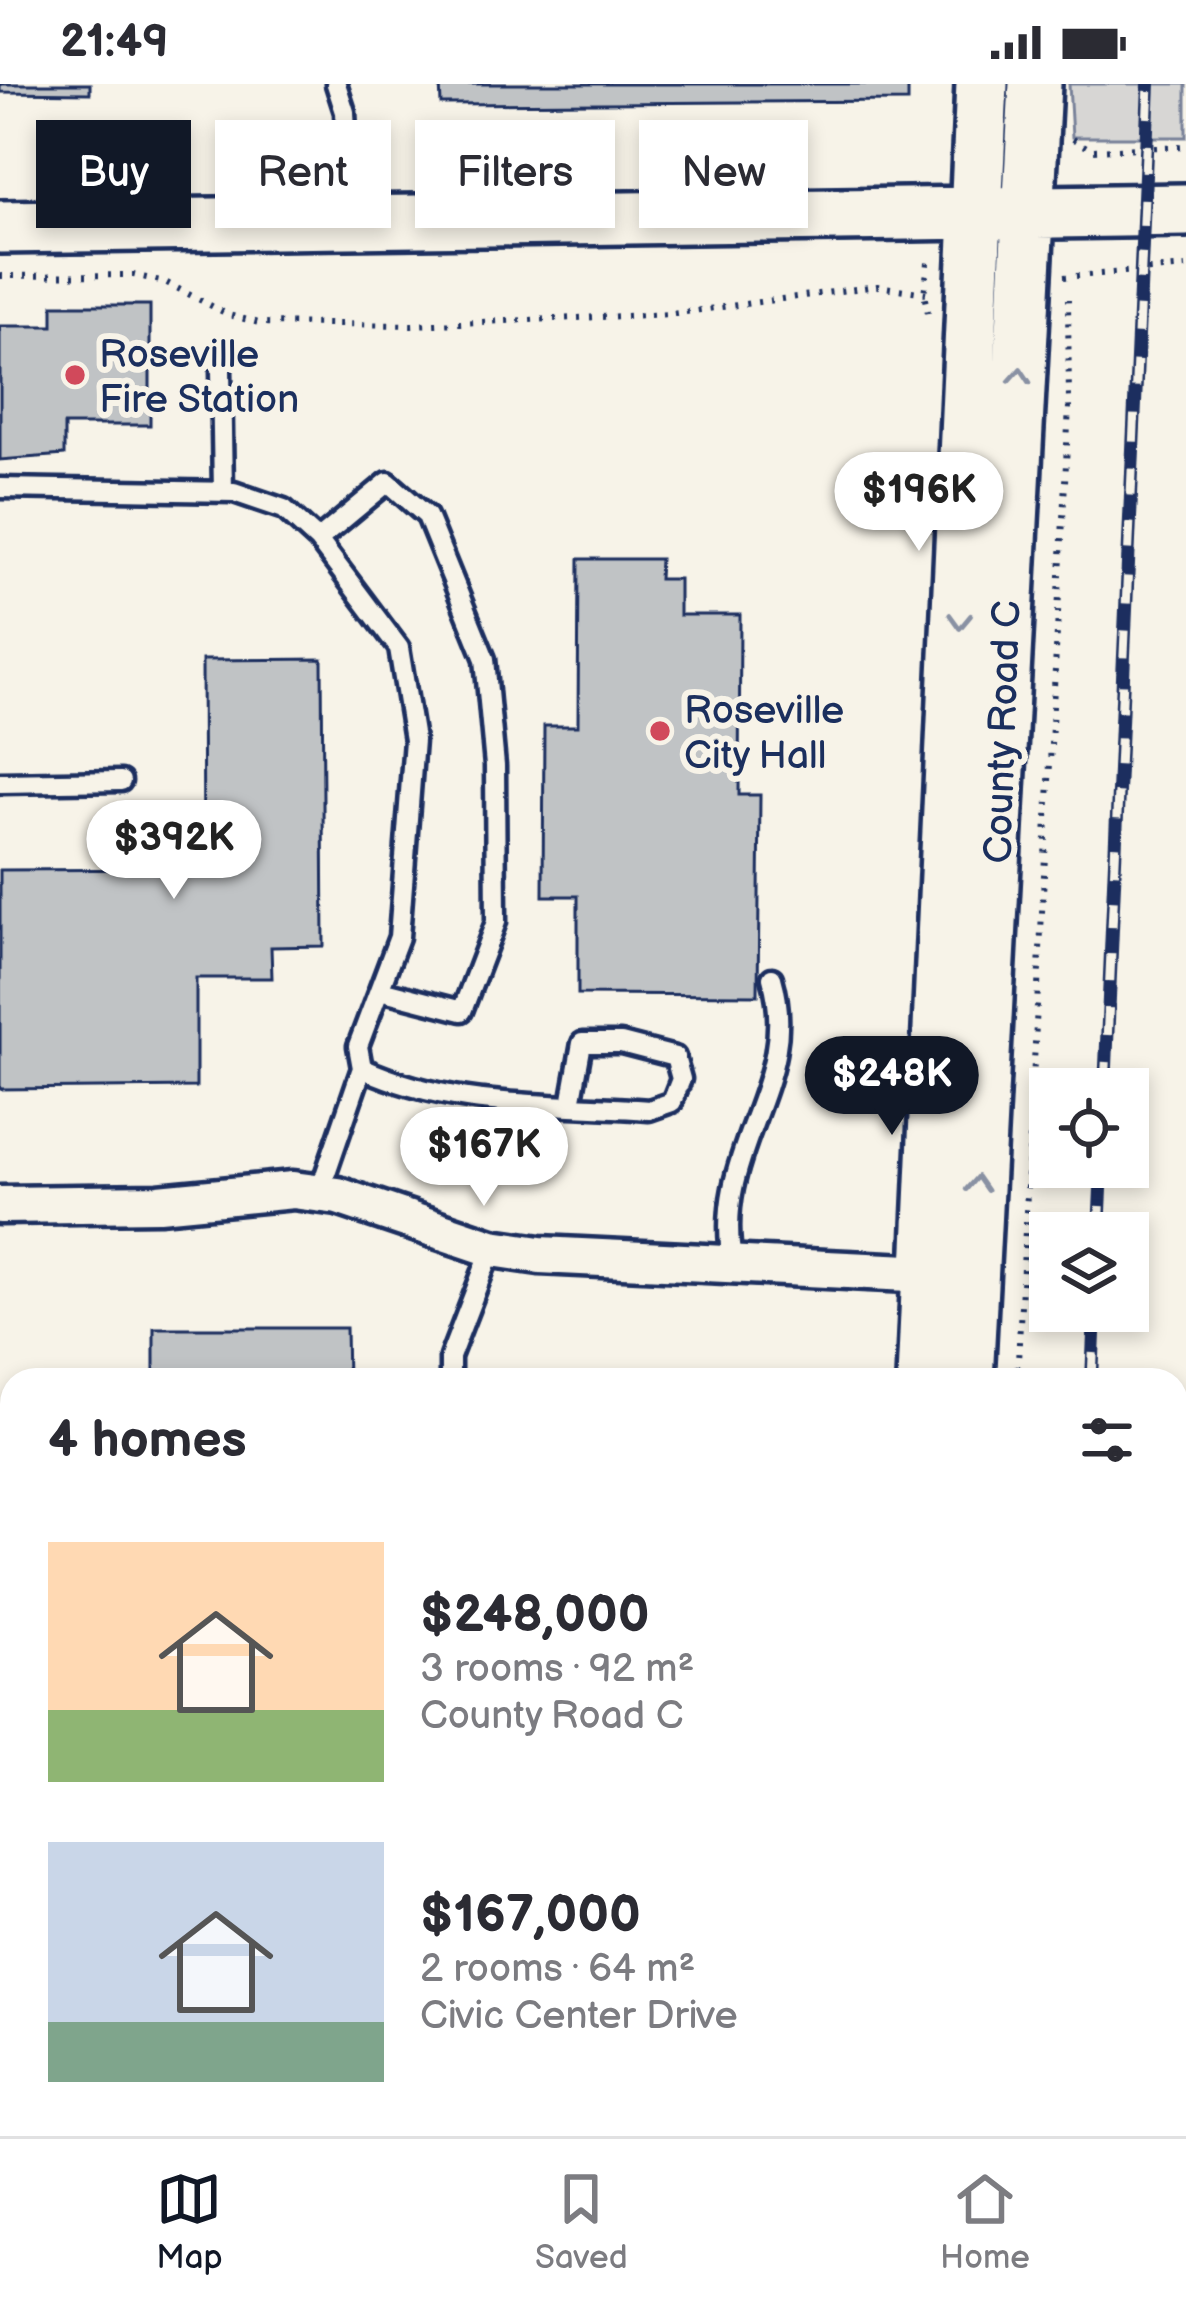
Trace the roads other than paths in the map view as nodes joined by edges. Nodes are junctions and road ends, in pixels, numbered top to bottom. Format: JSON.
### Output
{"nodes":[{"id":1,"x":336,"y":84,"type":"edge"},
{"id":2,"x":982,"y":84,"type":"edge"},
{"id":3,"x":1035,"y":84,"type":"edge"},
{"id":4,"x":345,"y":120,"type":"edge"},
{"id":5,"x":1032,"y":210,"type":"junction"},
{"id":6,"x":1186,"y":210,"type":"edge"},
{"id":7,"x":977,"y":211,"type":"junction"},
{"id":8,"x":391,"y":220,"type":"edge"},
{"id":9,"x":215,"y":223,"type":"edge"},
{"id":10,"x":0,"y":227,"type":"edge"},
{"id":11,"x":221,"y":370,"type":"dead end"},
{"id":12,"x":0,"y":488,"type":"edge"},
{"id":13,"x":223,"y":492,"type":"junction"},
{"id":14,"x":319,"y":540,"type":"junction"},
{"id":15,"x":121,"y":781,"type":"dead end"},
{"id":16,"x":0,"y":783,"type":"edge"},
{"id":17,"x":772,"y":978,"type":"dead end"},
{"id":18,"x":380,"y":990,"type":"junction"},
{"id":19,"x":362,"y":1068,"type":"junction"},
{"id":20,"x":571,"y":1103,"type":"junction"},
{"id":21,"x":319,"y":1193,"type":"junction"},
{"id":22,"x":0,"y":1205,"type":"edge"},
{"id":23,"x":492,"y":1248,"type":"junction"},
{"id":24,"x":734,"y":1264,"type":"junction"},
{"id":25,"x":950,"y":1275,"type":"junction"},
{"id":26,"x":450,"y":1368,"type":"edge"},
{"id":27,"x":926,"y":1368,"type":"edge"},
{"id":28,"x":965,"y":1368,"type":"edge"}],
"edges":[{"from":1,"to":4,"type":"lane"},
{"from":2,"to":7,"type":"main road","name":"County Road C"},
{"from":3,"to":5,"type":"main road","name":"County Road C"},
{"from":5,"to":6,"type":"main road"},
{"from":5,"to":7,"type":"main road"},
{"from":25,"to":5,"type":"main road","name":"County Road C","one_way":true},
{"from":7,"to":8,"type":"main road"},
{"from":7,"to":25,"type":"main road","name":"County Road C","one_way":true},
{"from":9,"to":10,"type":"main road"},
{"from":11,"to":13,"type":"lane"},
{"from":12,"to":13,"type":"lane"},
{"from":13,"to":14,"type":"lane"},
{"from":14,"to":18,"type":"lane"},
{"from":14,"to":18,"type":"lane"},
{"from":15,"to":16,"type":"lane"},
{"from":17,"to":24,"type":"lane"},
{"from":18,"to":19,"type":"lane"},
{"from":19,"to":20,"type":"lane"},
{"from":19,"to":21,"type":"lane"},
{"from":20,"to":20,"type":"lane"},
{"from":21,"to":22,"type":"street"},
{"from":21,"to":23,"type":"street"},
{"from":23,"to":24,"type":"street"},
{"from":23,"to":26,"type":"lane"},
{"from":24,"to":25,"type":"street"},
{"from":25,"to":27,"type":"main road","name":"County Road C"},
{"from":25,"to":28,"type":"main road","name":"County Road C"}]}
